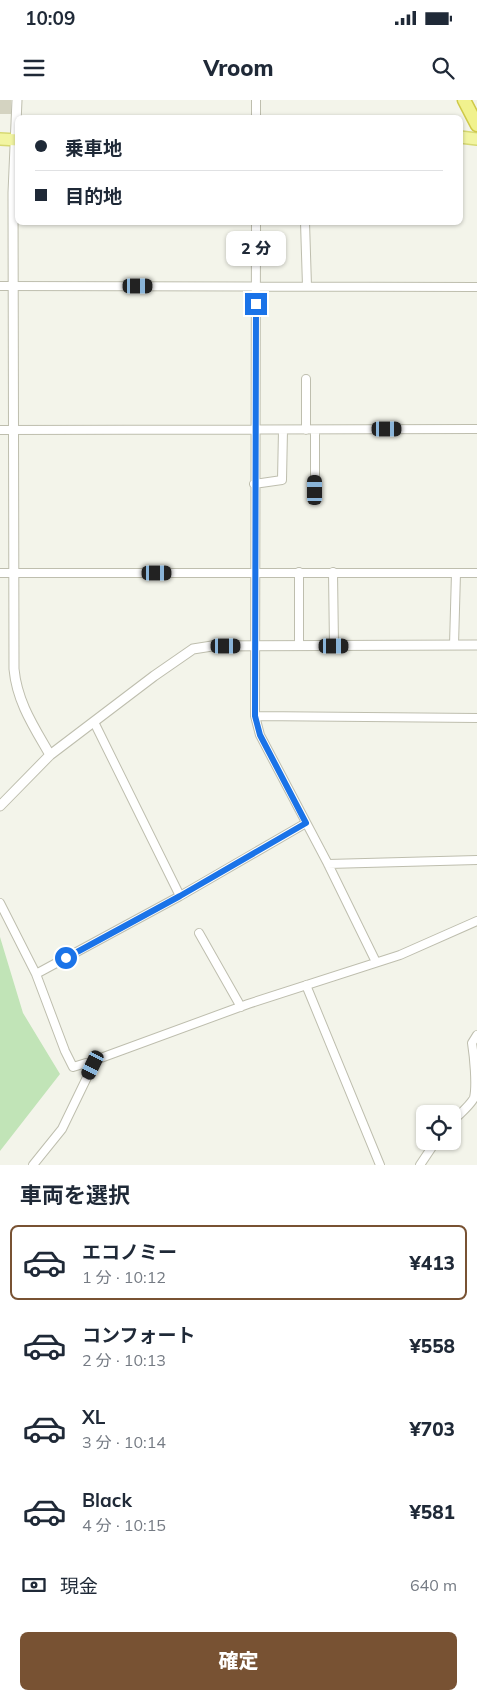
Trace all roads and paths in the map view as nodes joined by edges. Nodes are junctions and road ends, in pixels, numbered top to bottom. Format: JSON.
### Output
{"nodes":[{"id":1,"x":17,"y":100,"type":"edge"},
{"id":2,"x":256,"y":100,"type":"edge"},
{"id":3,"x":464,"y":100,"type":"edge"},
{"id":4,"x":17,"y":115,"type":"edge"},
{"id":5,"x":256,"y":115,"type":"edge"},
{"id":6,"x":477,"y":125,"type":"edge"},
{"id":7,"x":463,"y":138,"type":"edge"},
{"id":8,"x":0,"y":139,"type":"edge"},
{"id":9,"x":15,"y":140,"type":"edge"},
{"id":10,"x":477,"y":140,"type":"edge"},
{"id":11,"x":15,"y":158,"type":"edge"},
{"id":12,"x":256,"y":225,"type":"edge"},
{"id":13,"x":305,"y":225,"type":"edge"},
{"id":14,"x":0,"y":286,"type":"edge"},
{"id":15,"x":14,"y":286,"type":"junction"},
{"id":16,"x":256,"y":286,"type":"junction"},
{"id":17,"x":307,"y":286,"type":"junction"},
{"id":18,"x":477,"y":287,"type":"edge"},
{"id":19,"x":306,"y":379,"type":"dead end"},
{"id":20,"x":477,"y":429,"type":"edge"},
{"id":21,"x":0,"y":430,"type":"edge"},
{"id":22,"x":14,"y":430,"type":"junction"},
{"id":23,"x":254,"y":430,"type":"junction"},
{"id":24,"x":282,"y":430,"type":"junction"},
{"id":25,"x":306,"y":430,"type":"junction"},
{"id":26,"x":316,"y":430,"type":"junction"},
{"id":27,"x":254,"y":484,"type":"junction"},
{"id":28,"x":315,"y":490,"type":"dead end"},
{"id":29,"x":255,"y":572,"type":"junction"},
{"id":30,"x":299,"y":572,"type":"junction"},
{"id":31,"x":333,"y":572,"type":"junction"},
{"id":32,"x":0,"y":573,"type":"edge"},
{"id":33,"x":456,"y":573,"type":"junction"},
{"id":34,"x":477,"y":573,"type":"edge"},
{"id":35,"x":13,"y":574,"type":"junction"},
{"id":36,"x":477,"y":645,"type":"edge"},
{"id":37,"x":256,"y":646,"type":"junction"},
{"id":38,"x":299,"y":646,"type":"junction"},
{"id":39,"x":334,"y":646,"type":"junction"},
{"id":40,"x":454,"y":646,"type":"junction"},
{"id":41,"x":255,"y":716,"type":"junction"},
{"id":42,"x":477,"y":718,"type":"edge"},
{"id":43,"x":94,"y":722,"type":"junction"},
{"id":44,"x":50,"y":755,"type":"junction"},
{"id":45,"x":0,"y":806,"type":"edge"},
{"id":46,"x":306,"y":823,"type":"junction"},
{"id":47,"x":477,"y":860,"type":"edge"},
{"id":48,"x":328,"y":864,"type":"junction"},
{"id":49,"x":180,"y":896,"type":"junction"},
{"id":50,"x":0,"y":903,"type":"edge"},
{"id":51,"x":477,"y":921,"type":"edge"},
{"id":52,"x":199,"y":933,"type":"dead end"},
{"id":53,"x":376,"y":962,"type":"junction"},
{"id":54,"x":36,"y":974,"type":"junction"},
{"id":55,"x":306,"y":985,"type":"junction"},
{"id":56,"x":241,"y":1007,"type":"junction"},
{"id":57,"x":477,"y":1035,"type":"edge"},
{"id":58,"x":474,"y":1044,"type":"edge"},
{"id":59,"x":93,"y":1065,"type":"junction"},
{"id":60,"x":477,"y":1071,"type":"edge"},
{"id":61,"x":461,"y":1112,"type":"edge"},
{"id":62,"x":430,"y":1150,"type":"edge"},
{"id":63,"x":33,"y":1165,"type":"edge"},
{"id":64,"x":380,"y":1165,"type":"edge"},
{"id":65,"x":420,"y":1165,"type":"edge"}],
"edges":[{"from":1,"to":4,"type":"street"},
{"from":2,"to":5,"type":"street"},
{"from":3,"to":6,"type":"highway"},
{"from":7,"to":10,"type":"main road"},
{"from":8,"to":9,"type":"main road"},
{"from":11,"to":15,"type":"street"},
{"from":12,"to":16,"type":"street"},
{"from":13,"to":17,"type":"street"},
{"from":14,"to":15,"type":"street"},
{"from":15,"to":16,"type":"street"},
{"from":15,"to":22,"type":"street"},
{"from":16,"to":17,"type":"street"},
{"from":16,"to":23,"type":"street"},
{"from":17,"to":18,"type":"street"},
{"from":19,"to":25,"type":"street"},
{"from":20,"to":26,"type":"street"},
{"from":21,"to":22,"type":"street"},
{"from":22,"to":23,"type":"street"},
{"from":22,"to":35,"type":"street"},
{"from":23,"to":24,"type":"street"},
{"from":23,"to":27,"type":"street"},
{"from":24,"to":25,"type":"street"},
{"from":24,"to":27,"type":"street"},
{"from":25,"to":26,"type":"street"},
{"from":26,"to":28,"type":"street"},
{"from":27,"to":29,"type":"street"},
{"from":29,"to":30,"type":"street"},
{"from":29,"to":35,"type":"street"},
{"from":29,"to":37,"type":"street"},
{"from":30,"to":31,"type":"street"},
{"from":30,"to":38,"type":"street"},
{"from":31,"to":33,"type":"street"},
{"from":31,"to":39,"type":"street"},
{"from":32,"to":35,"type":"street"},
{"from":33,"to":34,"type":"street"},
{"from":33,"to":40,"type":"street"},
{"from":35,"to":44,"type":"street"},
{"from":36,"to":40,"type":"street"},
{"from":37,"to":38,"type":"street"},
{"from":37,"to":41,"type":"street"},
{"from":37,"to":43,"type":"street"},
{"from":38,"to":39,"type":"street"},
{"from":39,"to":40,"type":"street"},
{"from":41,"to":42,"type":"street"},
{"from":41,"to":46,"type":"street"},
{"from":43,"to":44,"type":"street"},
{"from":43,"to":49,"type":"street"},
{"from":44,"to":45,"type":"street"},
{"from":46,"to":48,"type":"street"},
{"from":46,"to":49,"type":"street"},
{"from":47,"to":48,"type":"street"},
{"from":48,"to":53,"type":"street"},
{"from":49,"to":54,"type":"street"},
{"from":50,"to":54,"type":"street"},
{"from":51,"to":53,"type":"street"},
{"from":52,"to":56,"type":"street"},
{"from":53,"to":55,"type":"street"},
{"from":54,"to":59,"type":"street"},
{"from":55,"to":56,"type":"street"},
{"from":55,"to":64,"type":"street"},
{"from":56,"to":59,"type":"street"},
{"from":57,"to":58,"type":"street"},
{"from":58,"to":60,"type":"street"},
{"from":59,"to":63,"type":"street"},
{"from":60,"to":61,"type":"street"},
{"from":62,"to":65,"type":"street"}]}
